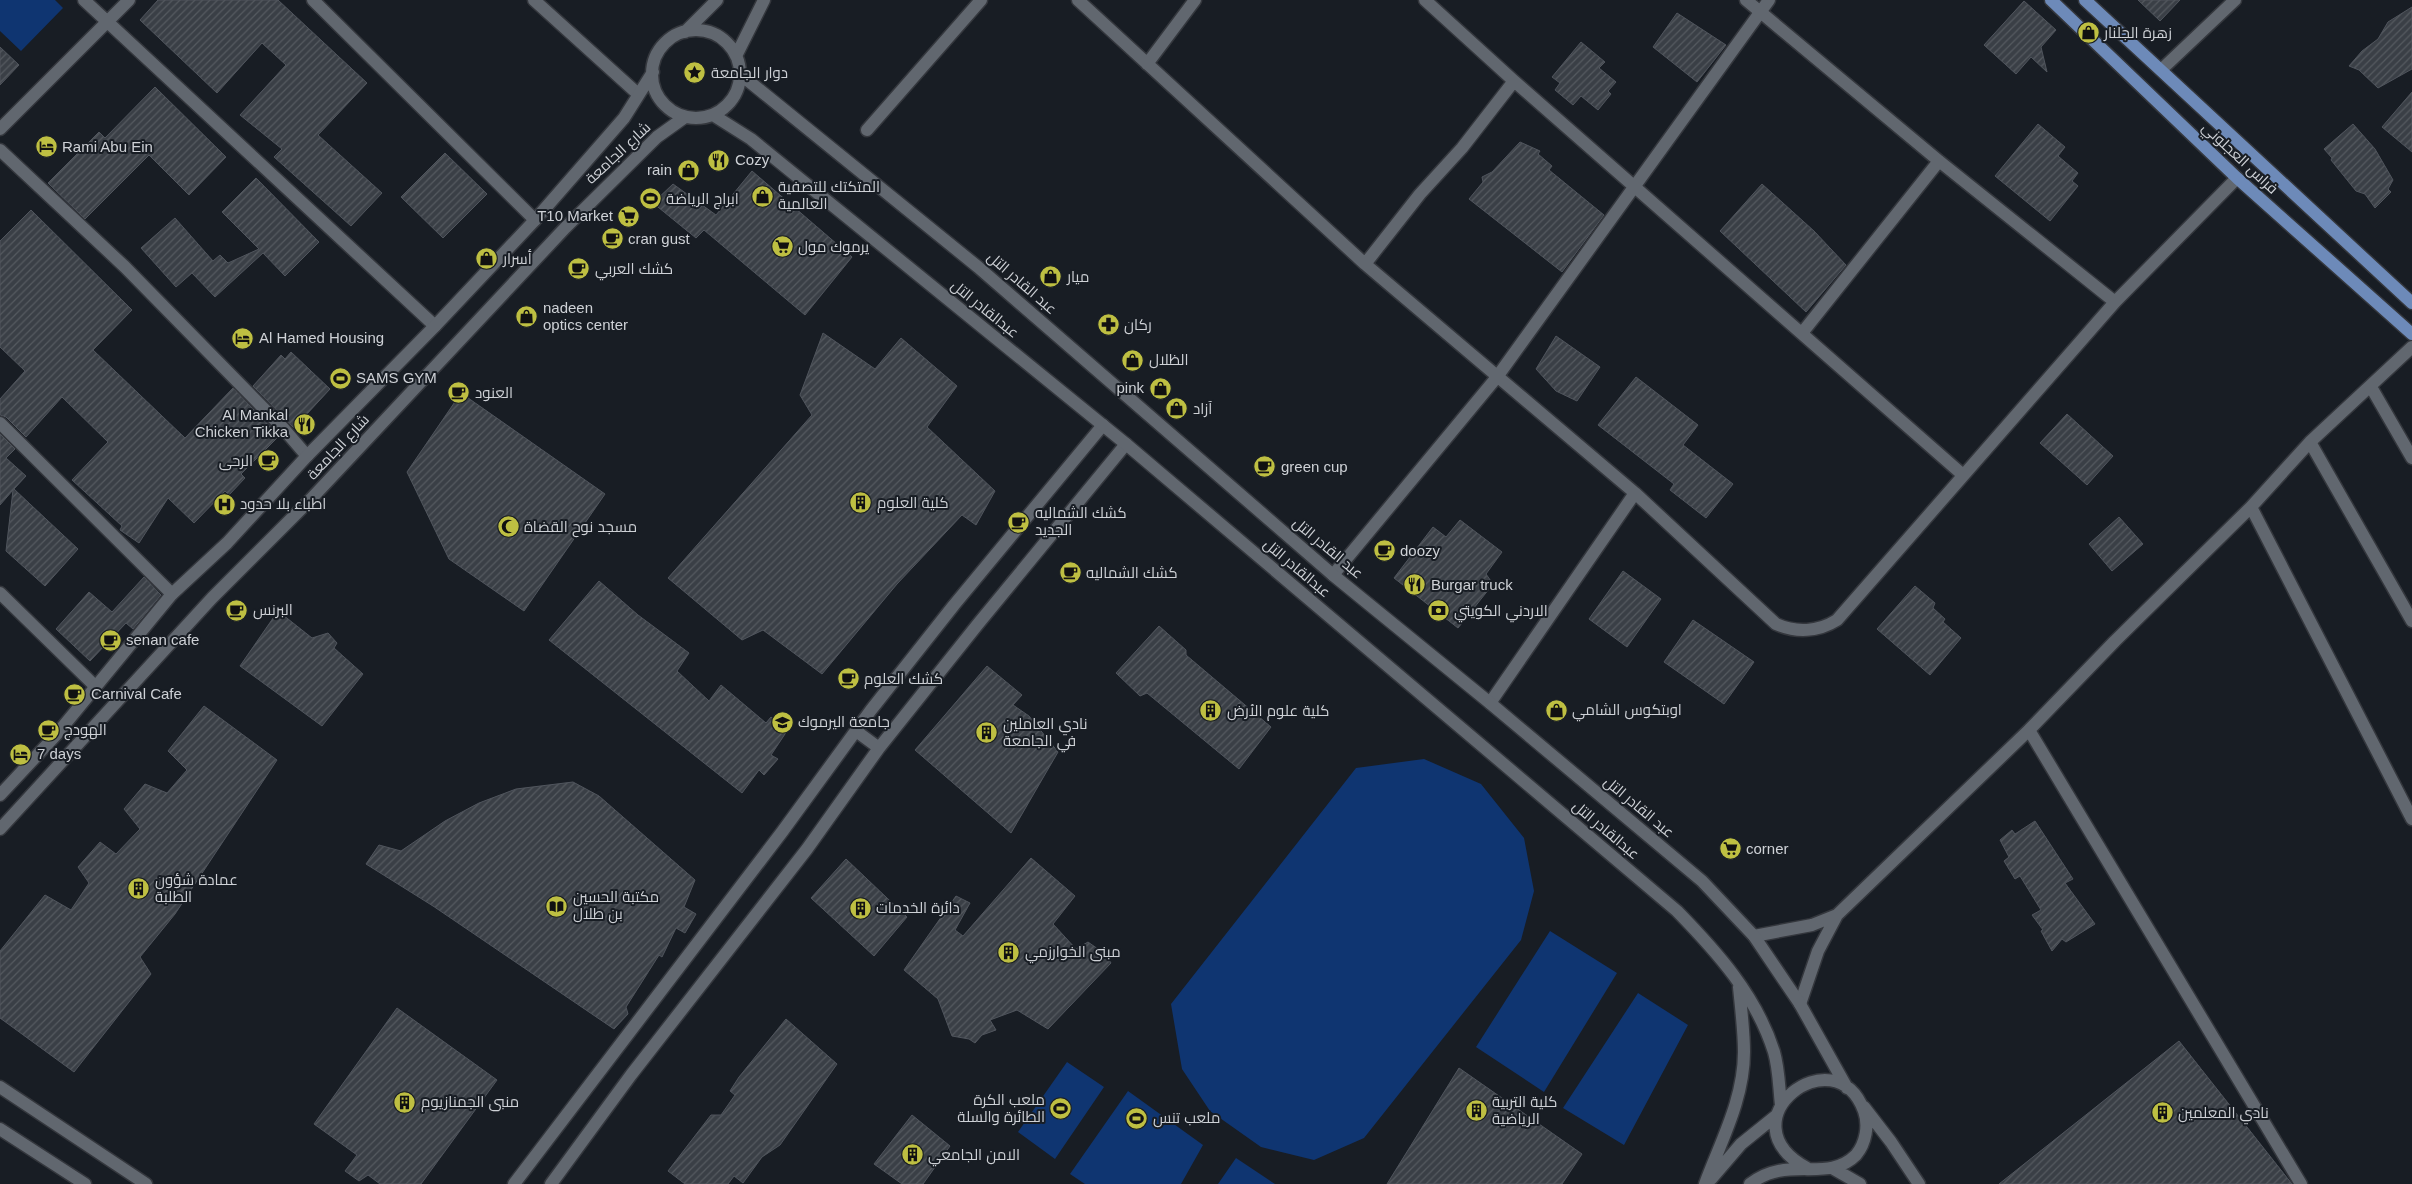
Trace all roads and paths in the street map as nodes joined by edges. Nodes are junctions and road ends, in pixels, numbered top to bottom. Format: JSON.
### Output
{"nodes":[{"id":1,"x":84,"y":0,"type":"edge"},
{"id":2,"x":129,"y":0,"type":"edge"},
{"id":3,"x":313,"y":0,"type":"edge"},
{"id":4,"x":534,"y":0,"type":"edge"},
{"id":5,"x":718,"y":0,"type":"edge"},
{"id":6,"x":764,"y":0,"type":"edge"},
{"id":7,"x":980,"y":0,"type":"edge"},
{"id":8,"x":1078,"y":0,"type":"edge"},
{"id":9,"x":1195,"y":0,"type":"edge"},
{"id":10,"x":1425,"y":0,"type":"edge"},
{"id":11,"x":1746,"y":0,"type":"edge"},
{"id":12,"x":1769,"y":0,"type":"edge"},
{"id":13,"x":2051,"y":0,"type":"edge"},
{"id":14,"x":2085,"y":0,"type":"edge"},
{"id":15,"x":2235,"y":0,"type":"edge"},
{"id":16,"x":1760,"y":12,"type":"junction"},
{"id":17,"x":107,"y":21,"type":"junction"},
{"id":18,"x":684,"y":32,"type":"junction"},
{"id":19,"x":736,"y":56,"type":"junction"},
{"id":20,"x":1146,"y":64,"type":"junction"},
{"id":21,"x":2161,"y":70,"type":"junction"},
{"id":22,"x":652,"y":72,"type":"junction"},
{"id":23,"x":740,"y":74,"type":"junction"},
{"id":24,"x":1514,"y":81,"type":"junction"},
{"id":25,"x":638,"y":94,"type":"junction"},
{"id":26,"x":713,"y":115,"type":"junction"},
{"id":27,"x":685,"y":117,"type":"junction"},
{"id":28,"x":0,"y":129,"type":"edge"},
{"id":29,"x":867,"y":130,"type":"dead end"},
{"id":30,"x":0,"y":150,"type":"edge"},
{"id":31,"x":1939,"y":160,"type":"junction"},
{"id":32,"x":2237,"y":178,"type":"junction"},
{"id":33,"x":1634,"y":186,"type":"junction"},
{"id":34,"x":534,"y":220,"type":"junction"},
{"id":35,"x":1365,"y":264,"type":"junction"},
{"id":36,"x":2115,"y":302,"type":"junction"},
{"id":37,"x":2412,"y":303,"type":"edge"},
{"id":38,"x":435,"y":326,"type":"junction"},
{"id":39,"x":1802,"y":333,"type":"junction"},
{"id":40,"x":2412,"y":334,"type":"edge"},
{"id":41,"x":2412,"y":346,"type":"edge"},
{"id":42,"x":1497,"y":377,"type":"junction"},
{"id":43,"x":2371,"y":387,"type":"junction"},
{"id":44,"x":0,"y":423,"type":"edge"},
{"id":45,"x":1103,"y":426,"type":"junction"},
{"id":46,"x":2310,"y":442,"type":"junction"},
{"id":47,"x":1126,"y":444,"type":"junction"},
{"id":48,"x":307,"y":456,"type":"junction"},
{"id":49,"x":2412,"y":458,"type":"edge"},
{"id":50,"x":1963,"y":475,"type":"junction"},
{"id":51,"x":1636,"y":493,"type":"junction"},
{"id":52,"x":2251,"y":507,"type":"junction"},
{"id":53,"x":1333,"y":575,"type":"junction"},
{"id":54,"x":0,"y":593,"type":"edge"},
{"id":55,"x":172,"y":594,"type":"junction"},
{"id":56,"x":2412,"y":621,"type":"edge"},
{"id":57,"x":96,"y":687,"type":"junction"},
{"id":58,"x":1490,"y":703,"type":"junction"},
{"id":59,"x":2029,"y":730,"type":"junction"},
{"id":60,"x":856,"y":731,"type":"junction"},
{"id":61,"x":879,"y":748,"type":"junction"},
{"id":62,"x":0,"y":795,"type":"edge"},
{"id":63,"x":2412,"y":819,"type":"edge"},
{"id":64,"x":0,"y":829,"type":"edge"},
{"id":65,"x":1837,"y":915,"type":"junction"},
{"id":66,"x":1754,"y":936,"type":"junction"},
{"id":67,"x":1738,"y":979,"type":"junction"},
{"id":68,"x":1800,"y":1004,"type":"junction"},
{"id":69,"x":0,"y":1087,"type":"edge"},
{"id":70,"x":1847,"y":1088,"type":"junction"},
{"id":71,"x":1858,"y":1100,"type":"junction"},
{"id":72,"x":1779,"y":1110,"type":"junction"},
{"id":73,"x":0,"y":1129,"type":"edge"},
{"id":74,"x":1807,"y":1168,"type":"junction"},
{"id":75,"x":1834,"y":1169,"type":"junction"},
{"id":76,"x":85,"y":1184,"type":"edge"},
{"id":77,"x":146,"y":1184,"type":"edge"},
{"id":78,"x":514,"y":1184,"type":"edge"},
{"id":79,"x":551,"y":1184,"type":"edge"},
{"id":80,"x":1706,"y":1184,"type":"edge"},
{"id":81,"x":1750,"y":1184,"type":"edge"},
{"id":82,"x":1860,"y":1184,"type":"edge"},
{"id":83,"x":1919,"y":1184,"type":"edge"},
{"id":84,"x":2301,"y":1184,"type":"edge"}],
"edges":[{"from":1,"to":17,"type":"street"},
{"from":2,"to":17,"type":"street"},
{"from":3,"to":34,"type":"street"},
{"from":4,"to":25,"type":"street"},
{"from":5,"to":18,"type":"street"},
{"from":6,"to":19,"type":"street"},
{"from":7,"to":29,"type":"street"},
{"from":8,"to":20,"type":"street"},
{"from":9,"to":20,"type":"street"},
{"from":10,"to":24,"type":"street"},
{"from":11,"to":16,"type":"street"},
{"from":12,"to":16,"type":"street"},
{"from":13,"to":32,"type":"main road","name":"فراس العجلوني"},
{"from":14,"to":21,"type":"main road","name":"فراس العجلوني"},
{"from":15,"to":21,"type":"street"},
{"from":16,"to":31,"type":"street"},
{"from":16,"to":33,"type":"street"},
{"from":17,"to":28,"type":"street"},
{"from":17,"to":38,"type":"street"},
{"from":18,"to":19,"type":"street"},
{"from":18,"to":22,"type":"street"},
{"from":19,"to":23,"type":"street"},
{"from":20,"to":35,"type":"street"},
{"from":21,"to":37,"type":"main road","name":"فراس العجلوني"},
{"from":22,"to":25,"type":"street","name":"شارع الجامعة"},
{"from":22,"to":27,"type":"street"},
{"from":23,"to":26,"type":"street"},
{"from":23,"to":53,"type":"street","name":"عبد القادر التل"},
{"from":24,"to":33,"type":"street"},
{"from":24,"to":35,"type":"street"},
{"from":25,"to":34,"type":"street","name":"شارع الجامعة"},
{"from":26,"to":27,"type":"street"},
{"from":26,"to":45,"type":"street","name":"عبدالقادر التل"},
{"from":27,"to":64,"type":"street","name":"شارع الجامعة"},
{"from":30,"to":48,"type":"street"},
{"from":31,"to":36,"type":"street"},
{"from":31,"to":39,"type":"street"},
{"from":32,"to":36,"type":"street"},
{"from":32,"to":40,"type":"main road","name":"فراس العجلوني"},
{"from":33,"to":39,"type":"street"},
{"from":33,"to":42,"type":"street"},
{"from":34,"to":38,"type":"street","name":"شارع الجامعة"},
{"from":35,"to":42,"type":"street"},
{"from":36,"to":50,"type":"street"},
{"from":38,"to":48,"type":"street","name":"شارع الجامعة"},
{"from":39,"to":50,"type":"street"},
{"from":41,"to":43,"type":"street"},
{"from":42,"to":51,"type":"street"},
{"from":42,"to":53,"type":"street"},
{"from":43,"to":46,"type":"street"},
{"from":43,"to":49,"type":"street"},
{"from":44,"to":55,"type":"street"},
{"from":45,"to":47,"type":"street","name":"عبدالقادر التل"},
{"from":45,"to":60,"type":"street"},
{"from":46,"to":52,"type":"street"},
{"from":46,"to":56,"type":"street"},
{"from":47,"to":61,"type":"street"},
{"from":47,"to":67,"type":"street","name":"عبدالقادر التل"},
{"from":48,"to":55,"type":"street","name":"شارع الجامعة"},
{"from":50,"to":51,"type":"street"},
{"from":51,"to":58,"type":"street"},
{"from":52,"to":59,"type":"street"},
{"from":52,"to":63,"type":"street"},
{"from":53,"to":58,"type":"street","name":"عبد القادر التل"},
{"from":54,"to":57,"type":"street"},
{"from":55,"to":57,"type":"street","name":"شارع الجامعة"},
{"from":57,"to":62,"type":"street","name":"شارع الجامعة"},
{"from":58,"to":66,"type":"street","name":"عبد القادر التل"},
{"from":59,"to":65,"type":"street"},
{"from":59,"to":84,"type":"street"},
{"from":60,"to":61,"type":"street"},
{"from":60,"to":78,"type":"street"},
{"from":61,"to":79,"type":"street"},
{"from":65,"to":66,"type":"street"},
{"from":65,"to":68,"type":"street"},
{"from":66,"to":68,"type":"street","name":"عبد القادر التل"},
{"from":67,"to":72,"type":"street","name":"عبدالقادر التل"},
{"from":67,"to":80,"type":"street"},
{"from":68,"to":70,"type":"street","name":"عبد القادر التل"},
{"from":69,"to":77,"type":"street"},
{"from":70,"to":71,"type":"street"},
{"from":70,"to":72,"type":"street"},
{"from":71,"to":75,"type":"street"},
{"from":71,"to":83,"type":"street"},
{"from":72,"to":74,"type":"street"},
{"from":72,"to":80,"type":"street"},
{"from":73,"to":76,"type":"street"},
{"from":74,"to":75,"type":"street"},
{"from":74,"to":81,"type":"street"},
{"from":75,"to":82,"type":"street"}]}
